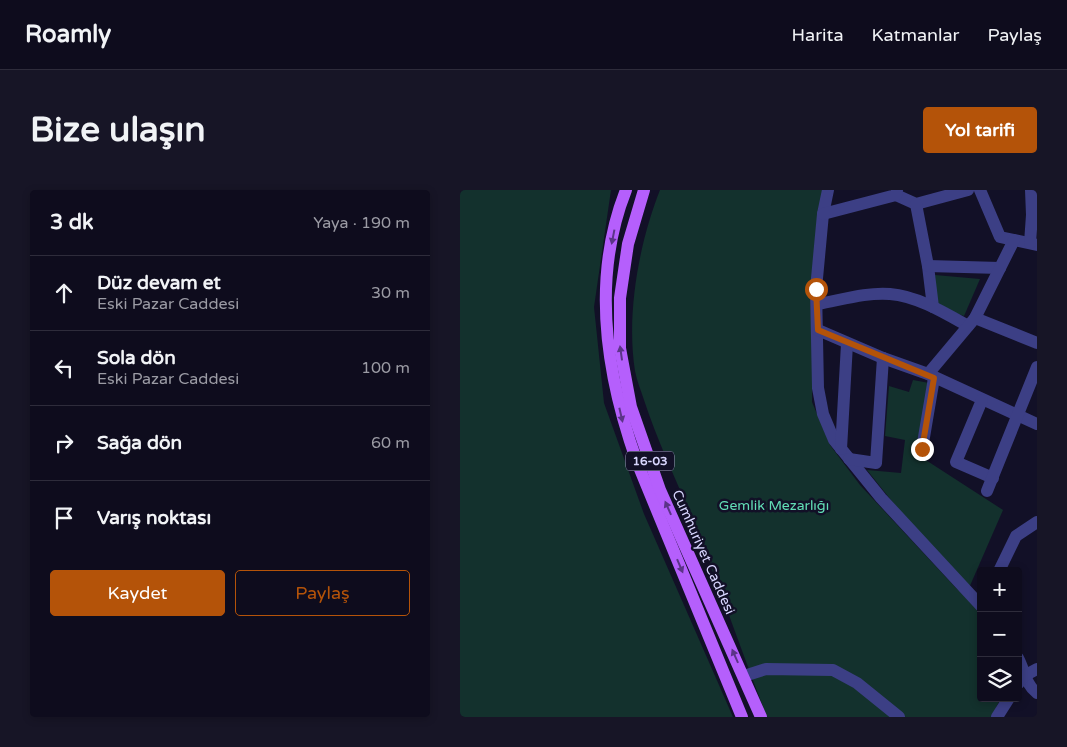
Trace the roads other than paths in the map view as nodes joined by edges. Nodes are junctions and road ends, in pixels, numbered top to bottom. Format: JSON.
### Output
{"nodes":[{"id":1,"x":626,"y":190,"type":"edge"},
{"id":2,"x":644,"y":190,"type":"edge"},
{"id":3,"x":828,"y":190,"type":"edge"},
{"id":4,"x":968,"y":190,"type":"edge"},
{"id":5,"x":980,"y":190,"type":"edge"},
{"id":6,"x":1031,"y":190,"type":"edge"},
{"id":7,"x":896,"y":192,"type":"edge"},
{"id":8,"x":916,"y":204,"type":"junction"},
{"id":9,"x":823,"y":214,"type":"junction"},
{"id":10,"x":1014,"y":240,"type":"junction"},
{"id":11,"x":1034,"y":244,"type":"edge"},
{"id":12,"x":928,"y":266,"type":"junction"},
{"id":13,"x":1000,"y":268,"type":"junction"},
{"id":14,"x":818,"y":304,"type":"junction"},
{"id":15,"x":933,"y":307,"type":"junction"},
{"id":16,"x":972,"y":322,"type":"junction"},
{"id":17,"x":818,"y":330,"type":"junction"},
{"id":18,"x":1037,"y":342,"type":"edge"},
{"id":19,"x":847,"y":344,"type":"junction"},
{"id":20,"x":883,"y":358,"type":"junction"},
{"id":21,"x":1037,"y":367,"type":"edge"},
{"id":22,"x":931,"y":376,"type":"junction"},
{"id":23,"x":982,"y":400,"type":"junction"},
{"id":24,"x":1019,"y":415,"type":"junction"},
{"id":25,"x":1037,"y":424,"type":"edge"},
{"id":26,"x":922,"y":449,"type":"dead end"},
{"id":27,"x":845,"y":454,"type":"junction"},
{"id":28,"x":993,"y":478,"type":"junction"},
{"id":29,"x":987,"y":491,"type":"dead end"},
{"id":30,"x":1037,"y":522,"type":"edge"},
{"id":31,"x":1001,"y":567,"type":"edge"},
{"id":32,"x":977,"y":599,"type":"edge"},
{"id":33,"x":1037,"y":669,"type":"edge"},
{"id":34,"x":744,"y":676,"type":"junction"},
{"id":35,"x":1022,"y":679,"type":"edge"},
{"id":36,"x":1022,"y":681,"type":"edge"},
{"id":37,"x":1037,"y":693,"type":"edge"},
{"id":38,"x":1006,"y":702,"type":"edge"},
{"id":39,"x":742,"y":717,"type":"edge"},
{"id":40,"x":761,"y":717,"type":"edge"},
{"id":41,"x":899,"y":717,"type":"edge"},
{"id":42,"x":997,"y":717,"type":"edge"}],
"edges":[{"from":1,"to":39,"type":"main road","name":"Cumhuriyet Caddesi","number":"16-03","one_way":true},
{"from":34,"to":2,"type":"main road","name":"Cumhuriyet Caddesi","number":"16-03","one_way":true},
{"from":3,"to":9,"type":"street"},
{"from":4,"to":8,"type":"street"},
{"from":5,"to":10,"type":"street"},
{"from":6,"to":11,"type":"street"},
{"from":7,"to":8,"type":"street"},
{"from":7,"to":9,"type":"street"},
{"from":8,"to":12,"type":"street"},
{"from":9,"to":14,"type":"street"},
{"from":10,"to":11,"type":"street"},
{"from":10,"to":13,"type":"street"},
{"from":12,"to":13,"type":"street"},
{"from":12,"to":15,"type":"street"},
{"from":13,"to":16,"type":"street"},
{"from":14,"to":15,"type":"street"},
{"from":14,"to":17,"type":"street"},
{"from":15,"to":16,"type":"street"},
{"from":16,"to":18,"type":"street"},
{"from":16,"to":22,"type":"street"},
{"from":17,"to":19,"type":"street"},
{"from":17,"to":27,"type":"street"},
{"from":19,"to":20,"type":"street"},
{"from":19,"to":27,"type":"street"},
{"from":20,"to":22,"type":"street"},
{"from":20,"to":27,"type":"street"},
{"from":21,"to":24,"type":"street"},
{"from":22,"to":23,"type":"street"},
{"from":22,"to":26,"type":"street"},
{"from":23,"to":24,"type":"street"},
{"from":23,"to":28,"type":"street"},
{"from":24,"to":25,"type":"street"},
{"from":24,"to":28,"type":"street"},
{"from":27,"to":32,"type":"street"},
{"from":28,"to":29,"type":"street"},
{"from":30,"to":31,"type":"street"},
{"from":33,"to":35,"type":"street"},
{"from":34,"to":40,"type":"main road","name":"Cumhuriyet Caddesi","number":"16-03"},
{"from":34,"to":41,"type":"street"},
{"from":36,"to":37,"type":"street"},
{"from":38,"to":42,"type":"street"}]}
